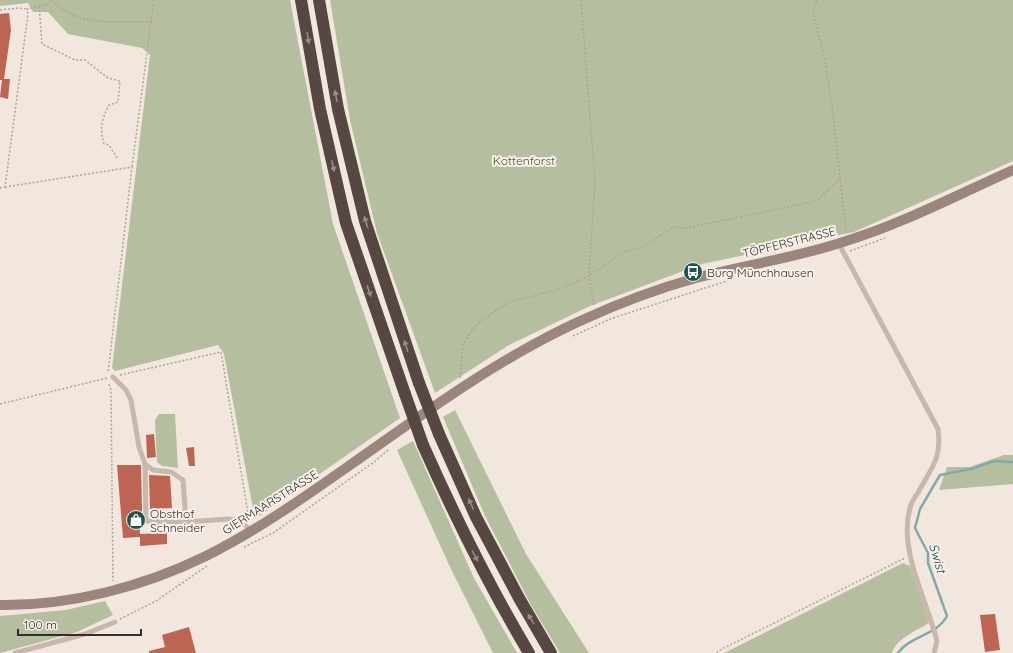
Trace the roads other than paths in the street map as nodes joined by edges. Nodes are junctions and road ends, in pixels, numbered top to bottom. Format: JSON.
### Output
{"nodes":[{"id":1,"x":301,"y":0,"type":"edge"},
{"id":2,"x":319,"y":0,"type":"edge"},
{"id":3,"x":1013,"y":170,"type":"edge"},
{"id":4,"x":843,"y":246,"type":"junction"},
{"id":5,"x":524,"y":348,"type":"joint"},
{"id":6,"x":110,"y":377,"type":"road end"},
{"id":7,"x":145,"y":464,"type":"junction"},
{"id":8,"x":186,"y":522,"type":"junction"},
{"id":9,"x":251,"y":531,"type":"junction"},
{"id":10,"x":0,"y":605,"type":"edge"},
{"id":11,"x":115,"y":622,"type":"road end"},
{"id":12,"x":15,"y":653,"type":"edge"},
{"id":13,"x":529,"y":653,"type":"edge"},
{"id":14,"x":551,"y":653,"type":"edge"},
{"id":15,"x":934,"y":653,"type":"edge"}],
"edges":[{"from":1,"to":13,"type":"highway","one_way":true,"bridge":true},
{"from":14,"to":2,"type":"highway","one_way":true,"bridge":true},
{"from":3,"to":4,"type":"main road","name":"TÖPFERSTRASSE"},
{"from":4,"to":5,"type":"main road","name":"TÖPFERSTRASSE"},
{"from":4,"to":15,"type":"lane"},
{"from":5,"to":9,"type":"main road","name":"GIERMAARSTRASSE"},
{"from":6,"to":7,"type":"lane"},
{"from":7,"to":8,"type":"lane"},
{"from":7,"to":8,"type":"lane"},
{"from":8,"to":9,"type":"lane"},
{"from":9,"to":10,"type":"main road","name":"GIERMAARSTRASSE"},
{"from":11,"to":12,"type":"lane"}]}
